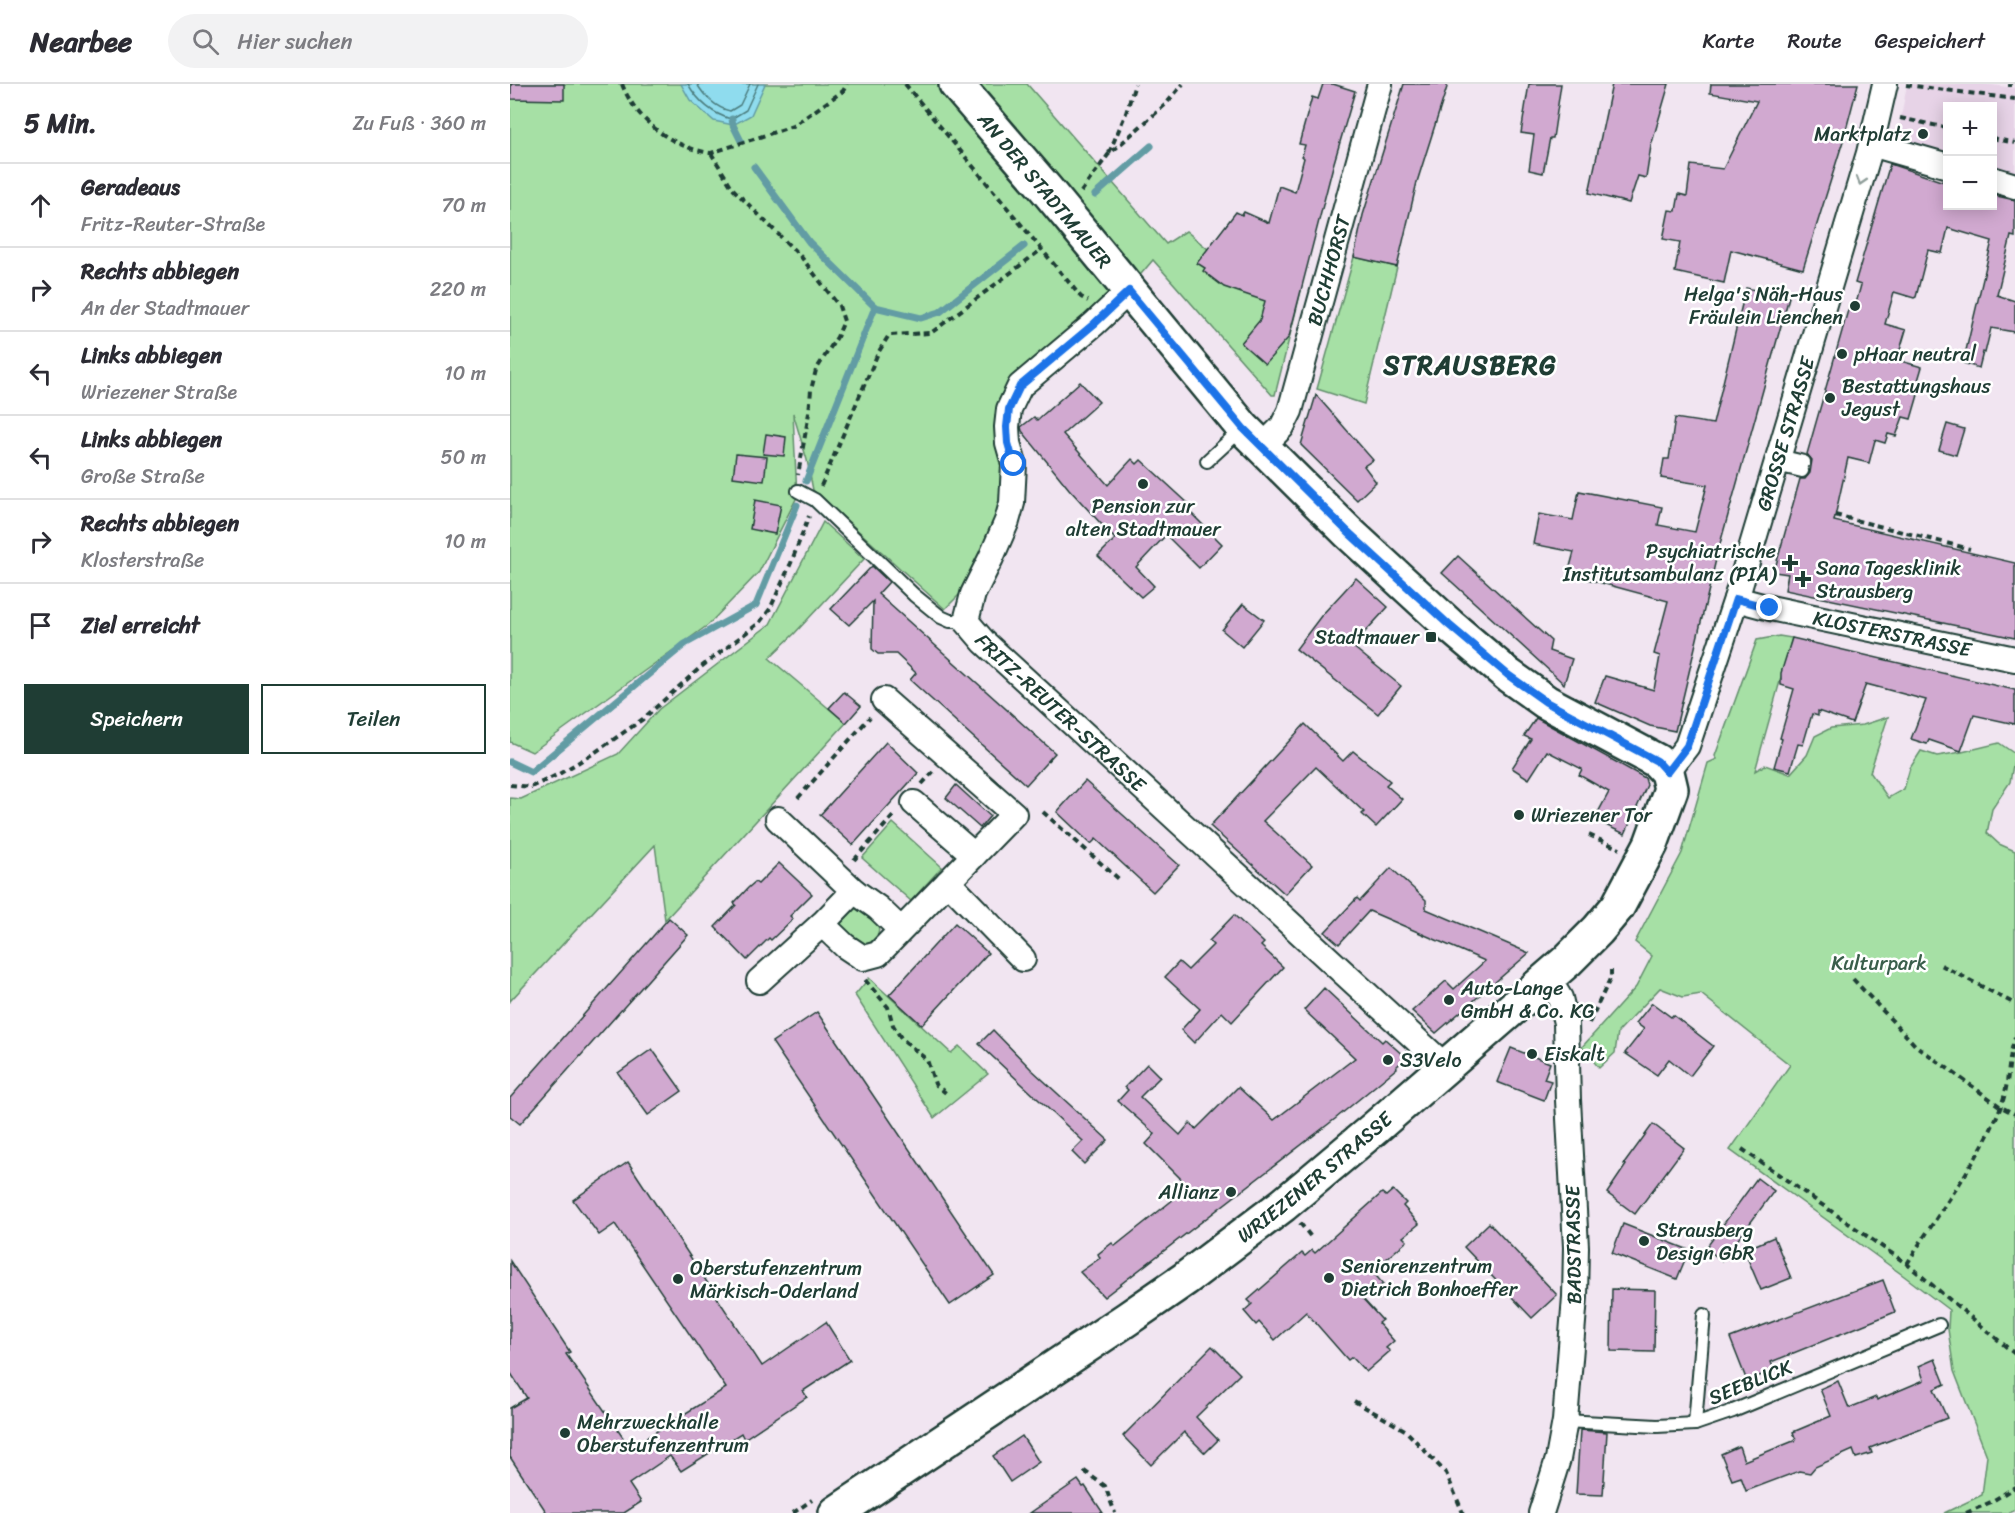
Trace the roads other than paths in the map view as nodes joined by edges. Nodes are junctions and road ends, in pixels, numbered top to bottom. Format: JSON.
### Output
{"nodes":[{"id":1,"x":956,"y":84,"type":"edge"},
{"id":2,"x":1380,"y":84,"type":"edge"},
{"id":3,"x":1885,"y":84,"type":"edge"},
{"id":4,"x":1871,"y":144,"type":"junction"},
{"id":5,"x":1943,"y":165,"type":"edge"},
{"id":6,"x":1997,"y":181,"type":"edge"},
{"id":7,"x":2015,"y":186,"type":"edge"},
{"id":8,"x":1118,"y":301,"type":"junction"},
{"id":9,"x":1253,"y":438,"type":"junction"},
{"id":10,"x":1207,"y":461,"type":"dead end"},
{"id":11,"x":1777,"y":461,"type":"junction"},
{"id":12,"x":1803,"y":467,"type":"dead end"},
{"id":13,"x":800,"y":492,"type":"road end"},
{"id":14,"x":1736,"y":599,"type":"junction"},
{"id":15,"x":966,"y":621,"type":"junction"},
{"id":16,"x":2015,"y":659,"type":"edge"},
{"id":17,"x":885,"y":700,"type":"road end"},
{"id":18,"x":1667,"y":772,"type":"junction"},
{"id":19,"x":910,"y":800,"type":"road end"},
{"id":20,"x":778,"y":819,"type":"dead end"},
{"id":21,"x":974,"y":855,"type":"junction"},
{"id":22,"x":948,"y":882,"type":"junction"},
{"id":23,"x":847,"y":884,"type":"junction"},
{"id":24,"x":822,"y":924,"type":"junction"},
{"id":25,"x":901,"y":930,"type":"junction"},
{"id":26,"x":1023,"y":959,"type":"dead end"},
{"id":27,"x":1547,"y":977,"type":"junction"},
{"id":28,"x":759,"y":981,"type":"dead end"},
{"id":29,"x":1445,"y":1066,"type":"junction"},
{"id":30,"x":1704,"y":1315,"type":"dead end"},
{"id":31,"x":1939,"y":1325,"type":"dead end"},
{"id":32,"x":1565,"y":1421,"type":"junction"},
{"id":33,"x":1695,"y":1424,"type":"junction"},
{"id":34,"x":836,"y":1513,"type":"edge"},
{"id":35,"x":1541,"y":1513,"type":"edge"}],
"edges":[{"from":1,"to":8,"type":"street","name":"AN DER STADTMAUER"},
{"from":2,"to":9,"type":"street","name":"BUCHHORST"},
{"from":3,"to":4,"type":"street","name":"GROSSE STRASSE"},
{"from":4,"to":5,"type":"street"},
{"from":4,"to":11,"type":"street","name":"GROSSE STRASSE","one_way":true},
{"from":6,"to":7,"type":"street"},
{"from":8,"to":9,"type":"street","name":"AN DER STADTMAUER"},
{"from":8,"to":15,"type":"street","name":"FRITZ-REUTER-STRASSE"},
{"from":9,"to":10,"type":"lane"},
{"from":9,"to":18,"type":"street","name":"AN DER STADTMAUER"},
{"from":11,"to":12,"type":"lane"},
{"from":11,"to":14,"type":"street","name":"GROSSE STRASSE"},
{"from":13,"to":15,"type":"lane"},
{"from":14,"to":16,"type":"street","name":"KLOSTERSTRASSE"},
{"from":14,"to":18,"type":"street","name":"GROSSE STRASSE"},
{"from":15,"to":29,"type":"street","name":"FRITZ-REUTER-STRASSE"},
{"from":17,"to":21,"type":"street"},
{"from":18,"to":27,"type":"street","name":"WRIEZENER STRASSE"},
{"from":19,"to":21,"type":"street"},
{"from":20,"to":23,"type":"street"},
{"from":21,"to":22,"type":"street"},
{"from":22,"to":25,"type":"street"},
{"from":22,"to":26,"type":"street"},
{"from":23,"to":24,"type":"street"},
{"from":23,"to":25,"type":"street"},
{"from":24,"to":25,"type":"street"},
{"from":24,"to":28,"type":"street"},
{"from":27,"to":29,"type":"street","name":"WRIEZENER STRASSE"},
{"from":27,"to":32,"type":"street","name":"BADSTRASSE"},
{"from":29,"to":34,"type":"street","name":"WRIEZENER STRASSE"},
{"from":30,"to":33,"type":"lane"},
{"from":31,"to":33,"type":"lane","name":"SEEBLICK"},
{"from":32,"to":33,"type":"lane","name":"SEEBLICK"},
{"from":32,"to":35,"type":"street","name":"BADSTRASSE"}]}
